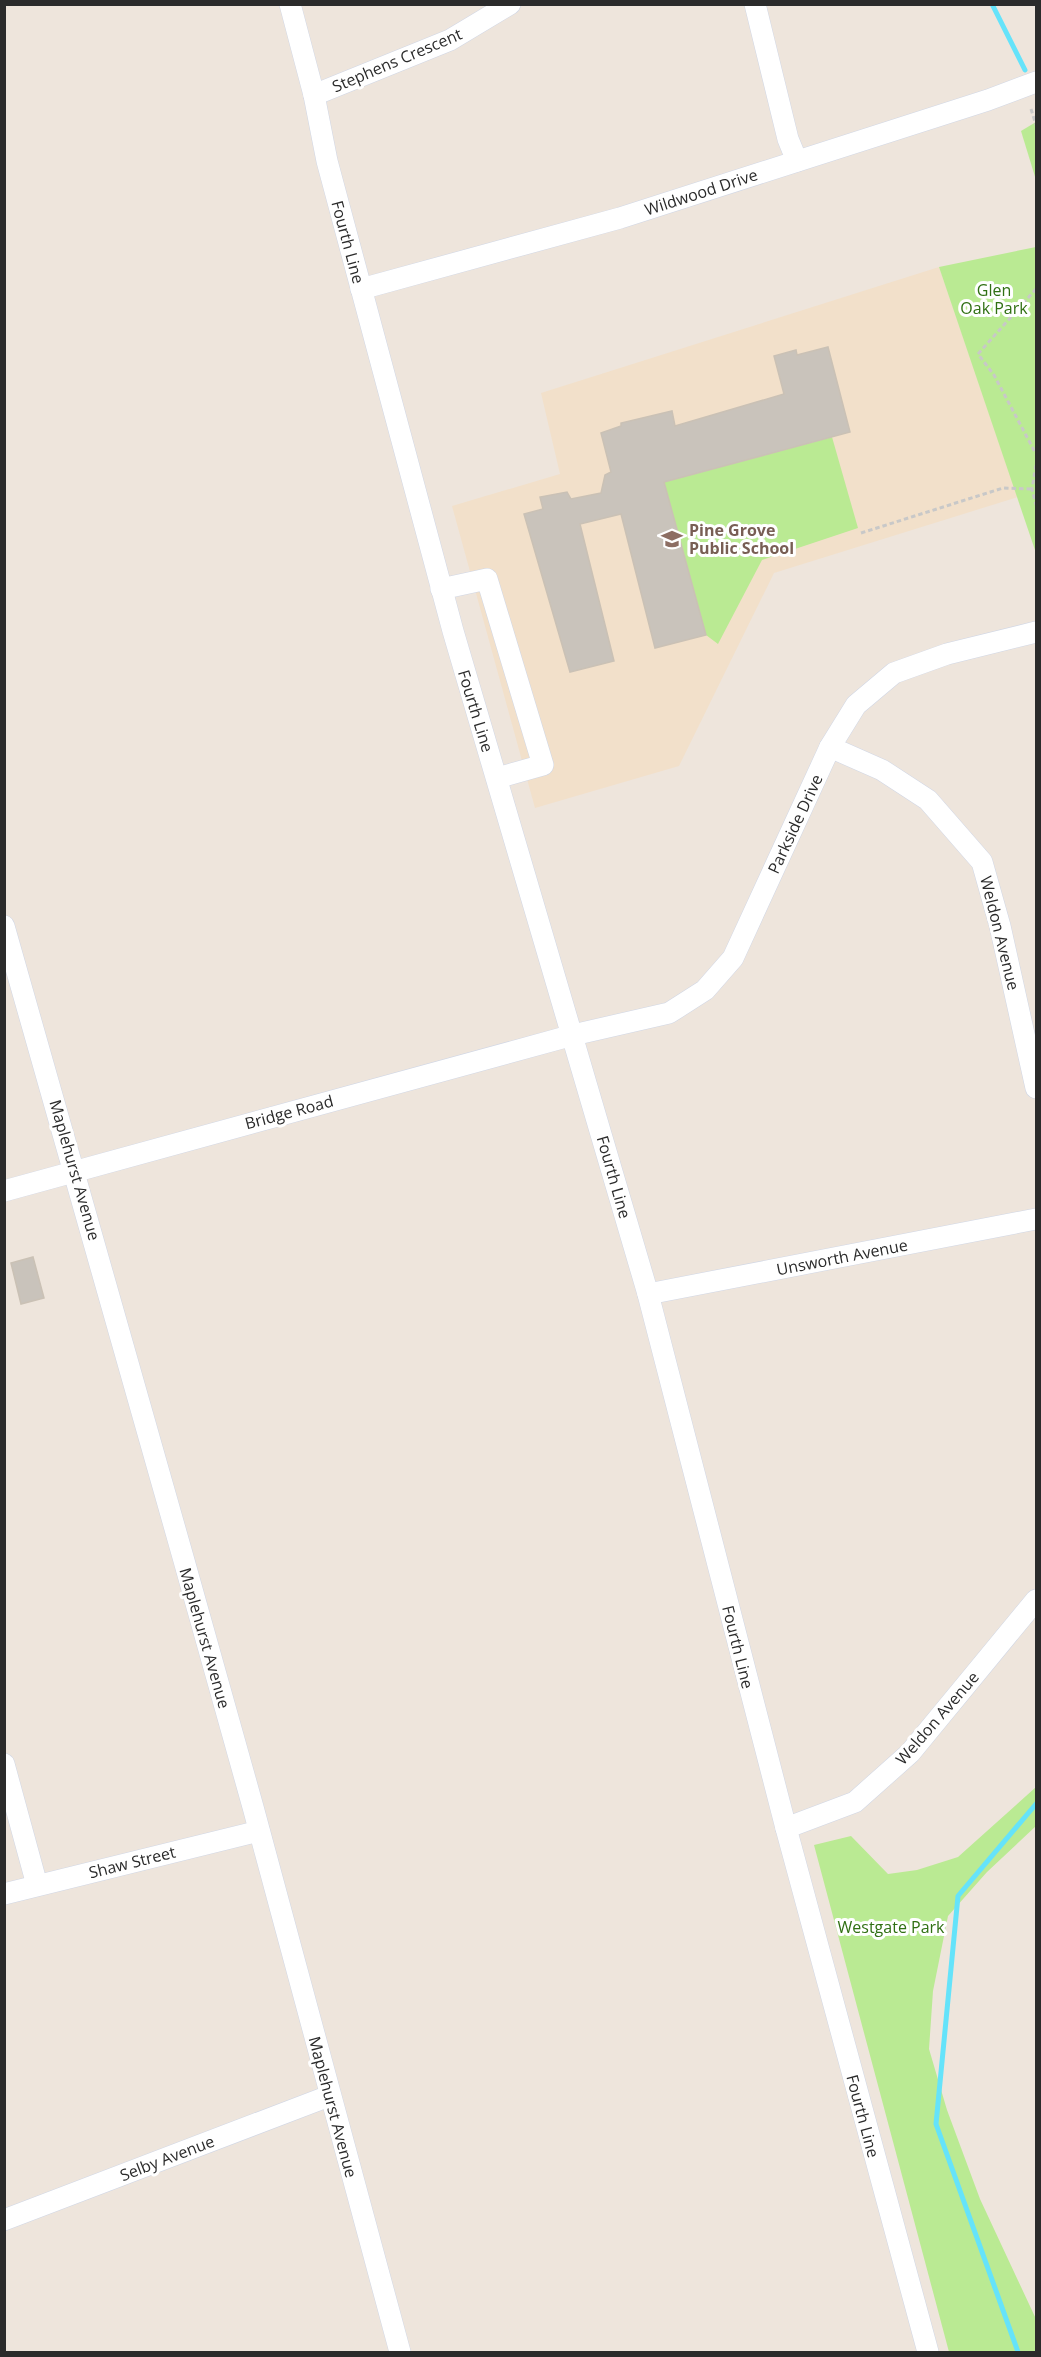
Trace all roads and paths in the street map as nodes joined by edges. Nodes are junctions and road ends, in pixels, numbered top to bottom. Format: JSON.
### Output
{"nodes":[{"id":1,"x":290,"y":4,"type":"edge"},
{"id":2,"x":510,"y":4,"type":"edge"},
{"id":3,"x":754,"y":4,"type":"edge"},
{"id":4,"x":1036,"y":82,"type":"edge"},
{"id":5,"x":314,"y":94,"type":"junction"},
{"id":6,"x":1030,"y":109,"type":"dead end"},
{"id":7,"x":1036,"y":125,"type":"edge"},
{"id":8,"x":797,"y":161,"type":"junction"},
{"id":9,"x":361,"y":289,"type":"junction"},
{"id":10,"x":1036,"y":289,"type":"edge"},
{"id":11,"x":1036,"y":454,"type":"edge"},
{"id":12,"x":1036,"y":465,"type":"edge"},
{"id":13,"x":1032,"y":489,"type":"junction"},
{"id":14,"x":1036,"y":506,"type":"edge"},
{"id":15,"x":861,"y":533,"type":"dead end"},
{"id":16,"x":441,"y":589,"type":"junction"},
{"id":17,"x":1036,"y":632,"type":"edge"},
{"id":18,"x":830,"y":747,"type":"junction"},
{"id":19,"x":497,"y":778,"type":"junction"},
{"id":20,"x":5,"y":928,"type":"edge"},
{"id":21,"x":573,"y":1035,"type":"junction"},
{"id":22,"x":1036,"y":1088,"type":"edge"},
{"id":23,"x":76,"y":1170,"type":"junction"},
{"id":24,"x":4,"y":1191,"type":"edge"},
{"id":25,"x":1036,"y":1219,"type":"edge"},
{"id":26,"x":648,"y":1294,"type":"junction"},
{"id":27,"x":1036,"y":1600,"type":"edge"},
{"id":28,"x":4,"y":1764,"type":"edge"},
{"id":29,"x":786,"y":1828,"type":"junction"},
{"id":30,"x":259,"y":1831,"type":"junction"},
{"id":31,"x":37,"y":1885,"type":"junction"},
{"id":32,"x":4,"y":1894,"type":"edge"},
{"id":33,"x":330,"y":2096,"type":"junction"},
{"id":34,"x":4,"y":2220,"type":"edge"},
{"id":35,"x":400,"y":2352,"type":"edge"},
{"id":36,"x":928,"y":2352,"type":"edge"}],
"edges":[{"from":1,"to":5,"type":"street","name":"Fourth Line"},
{"from":2,"to":5,"type":"street","name":"Stephens Crescent"},
{"from":3,"to":8,"type":"street"},
{"from":4,"to":8,"type":"street","name":"Wildwood Drive"},
{"from":5,"to":9,"type":"street","name":"Fourth Line"},
{"from":6,"to":7,"type":"path"},
{"from":8,"to":9,"type":"street","name":"Wildwood Drive"},
{"from":9,"to":16,"type":"street","name":"Fourth Line"},
{"from":10,"to":11,"type":"path"},
{"from":12,"to":13,"type":"path"},
{"from":13,"to":14,"type":"path"},
{"from":13,"to":15,"type":"path"},
{"from":16,"to":19,"type":"street","name":"Fourth Line"},
{"from":16,"to":19,"type":"street"},
{"from":17,"to":18,"type":"street","name":"Parkside Drive"},
{"from":18,"to":21,"type":"street","name":"Parkside Drive"},
{"from":18,"to":22,"type":"street","name":"Weldon Avenue"},
{"from":19,"to":21,"type":"street","name":"Fourth Line"},
{"from":20,"to":23,"type":"street","name":"Maplehurst Avenue"},
{"from":21,"to":23,"type":"street","name":"Bridge Road"},
{"from":21,"to":26,"type":"street","name":"Fourth Line"},
{"from":23,"to":24,"type":"street","name":"Bridge Road"},
{"from":23,"to":30,"type":"street","name":"Maplehurst Avenue"},
{"from":25,"to":26,"type":"street","name":"Unsworth Avenue"},
{"from":26,"to":29,"type":"street","name":"Fourth Line"},
{"from":27,"to":29,"type":"street","name":"Weldon Avenue"},
{"from":28,"to":31,"type":"street"},
{"from":29,"to":36,"type":"street","name":"Fourth Line"},
{"from":30,"to":31,"type":"street","name":"Shaw Street"},
{"from":30,"to":33,"type":"street","name":"Maplehurst Avenue"},
{"from":31,"to":32,"type":"street","name":"Shaw Street"},
{"from":33,"to":34,"type":"street","name":"Selby Avenue"},
{"from":33,"to":35,"type":"street","name":"Maplehurst Avenue"}]}
